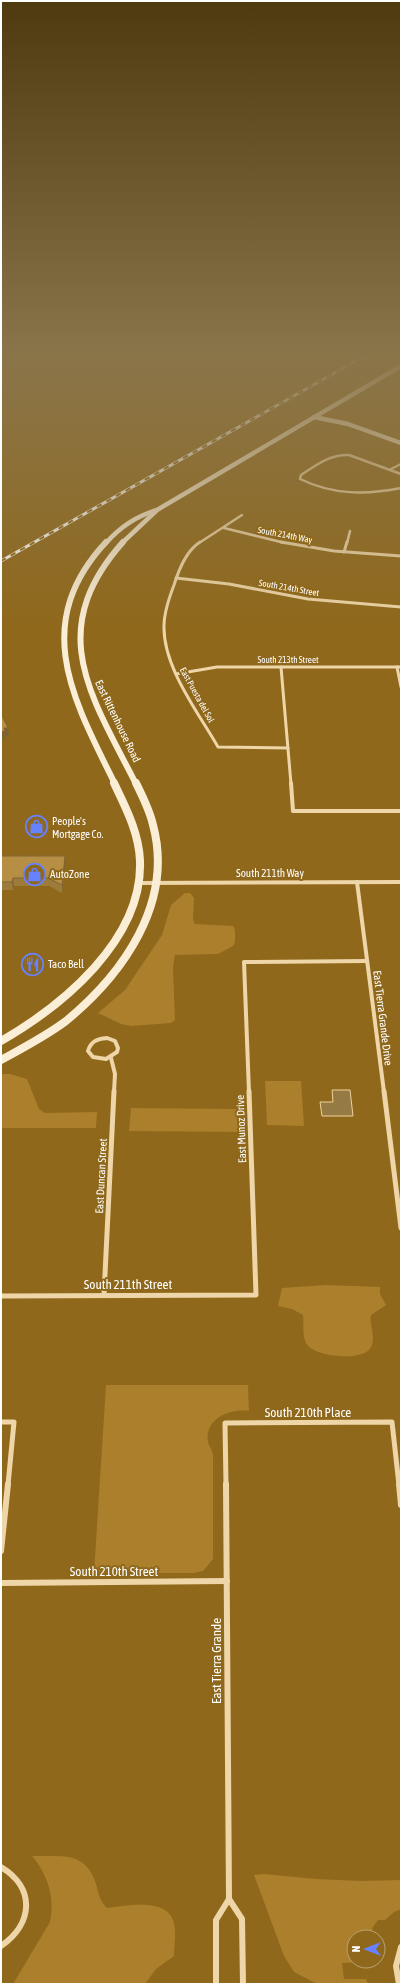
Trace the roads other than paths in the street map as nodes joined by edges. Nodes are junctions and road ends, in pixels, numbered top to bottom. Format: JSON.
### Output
{"nodes":[{"id":1,"x":266,"y":446,"type":"edge"},
{"id":2,"x":401,"y":464,"type":"edge"},
{"id":3,"x":391,"y":468,"type":"junction"},
{"id":4,"x":401,"y":474,"type":"edge"},
{"id":5,"x":401,"y":488,"type":"edge"},
{"id":6,"x":157,"y":510,"type":"junction"},
{"id":7,"x":242,"y":515,"type":"dead end"},
{"id":8,"x":224,"y":528,"type":"junction"},
{"id":9,"x":350,"y":531,"type":"dead end"},
{"id":10,"x":344,"y":552,"type":"junction"},
{"id":11,"x":401,"y":556,"type":"edge"},
{"id":12,"x":176,"y":578,"type":"junction"},
{"id":13,"x":401,"y":607,"type":"edge"},
{"id":14,"x":281,"y":667,"type":"junction"},
{"id":15,"x":399,"y":667,"type":"edge"},
{"id":16,"x":176,"y":674,"type":"junction"},
{"id":17,"x":401,"y":687,"type":"edge"},
{"id":18,"x":288,"y":748,"type":"junction"},
{"id":19,"x":401,"y":811,"type":"edge"},
{"id":20,"x":357,"y":882,"type":"junction"},
{"id":21,"x":401,"y":882,"type":"edge"},
{"id":22,"x":138,"y":883,"type":"junction"},
{"id":23,"x":158,"y":883,"type":"junction"},
{"id":24,"x":367,"y":961,"type":"junction"},
{"id":25,"x":1,"y":1040,"type":"edge"},
{"id":26,"x":111,"y":1058,"type":"junction"},
{"id":27,"x":1,"y":1060,"type":"edge"},
{"id":28,"x":401,"y":1228,"type":"edge"},
{"id":29,"x":104,"y":1295,"type":"junction"},
{"id":30,"x":256,"y":1295,"type":"joint"},
{"id":31,"x":1,"y":1296,"type":"edge"},
{"id":32,"x":1,"y":1422,"type":"edge"},
{"id":33,"x":225,"y":1423,"type":"joint"},
{"id":34,"x":401,"y":1505,"type":"edge"},
{"id":35,"x":1,"y":1551,"type":"edge"},
{"id":36,"x":227,"y":1581,"type":"junction"},
{"id":37,"x":1,"y":1583,"type":"edge"},
{"id":38,"x":1,"y":1867,"type":"edge"},
{"id":39,"x":229,"y":1899,"type":"junction"},
{"id":40,"x":1,"y":1946,"type":"edge"},
{"id":41,"x":401,"y":1947,"type":"edge"},
{"id":42,"x":216,"y":1984,"type":"edge"},
{"id":43,"x":243,"y":1984,"type":"edge"},
{"id":44,"x":399,"y":1984,"type":"edge"}],
"edges":[{"from":1,"to":6,"type":"main road"},
{"from":2,"to":3,"type":"street"},
{"from":3,"to":4,"type":"street"},
{"from":3,"to":5,"type":"street"},
{"from":6,"to":22,"type":"main road"},
{"from":6,"to":23,"type":"main road","name":"East Rittenhouse Road"},
{"from":7,"to":8,"type":"street","name":"East Puesta del Sol"},
{"from":8,"to":10,"type":"street","name":"South 214th Way"},
{"from":8,"to":12,"type":"street","name":"East Puesta del Sol"},
{"from":9,"to":10,"type":"street"},
{"from":10,"to":11,"type":"street","name":"South 214th Way"},
{"from":12,"to":13,"type":"street","name":"South 214th Street"},
{"from":12,"to":16,"type":"street","name":"East Puesta del Sol"},
{"from":14,"to":15,"type":"street","name":"South 213th Street"},
{"from":14,"to":16,"type":"street","name":"South 213th Street"},
{"from":14,"to":18,"type":"street"},
{"from":15,"to":17,"type":"street"},
{"from":16,"to":18,"type":"street","name":"East Puesta del Sol"},
{"from":18,"to":19,"type":"street"},
{"from":20,"to":21,"type":"street","name":"South 211th Way"},
{"from":20,"to":23,"type":"street","name":"South 211th Way"},
{"from":20,"to":24,"type":"street","name":"East Tierra Grande Drive"},
{"from":22,"to":23,"type":"street","name":"South 211th Way"},
{"from":22,"to":25,"type":"main road"},
{"from":23,"to":27,"type":"main road","name":"East Rittenhouse Road"},
{"from":24,"to":28,"type":"street","name":"East Tierra Grande Drive"},
{"from":24,"to":30,"type":"street","name":"East Munoz Drive"},
{"from":26,"to":26,"type":"street","name":"East Duncan Street"},
{"from":26,"to":29,"type":"street","name":"East Duncan Street"},
{"from":29,"to":30,"type":"street","name":"South 211th Street"},
{"from":29,"to":31,"type":"street","name":"South 211th Street"},
{"from":32,"to":35,"type":"street"},
{"from":33,"to":34,"type":"street","name":"South 210th Place"},
{"from":33,"to":36,"type":"street","name":"East Tierra Grande"},
{"from":36,"to":37,"type":"street","name":"South 210th Street"},
{"from":36,"to":39,"type":"street","name":"East Tierra Grande"},
{"from":38,"to":40,"type":"street"},
{"from":39,"to":42,"type":"street"},
{"from":39,"to":43,"type":"street"},
{"from":41,"to":44,"type":"street"}]}
